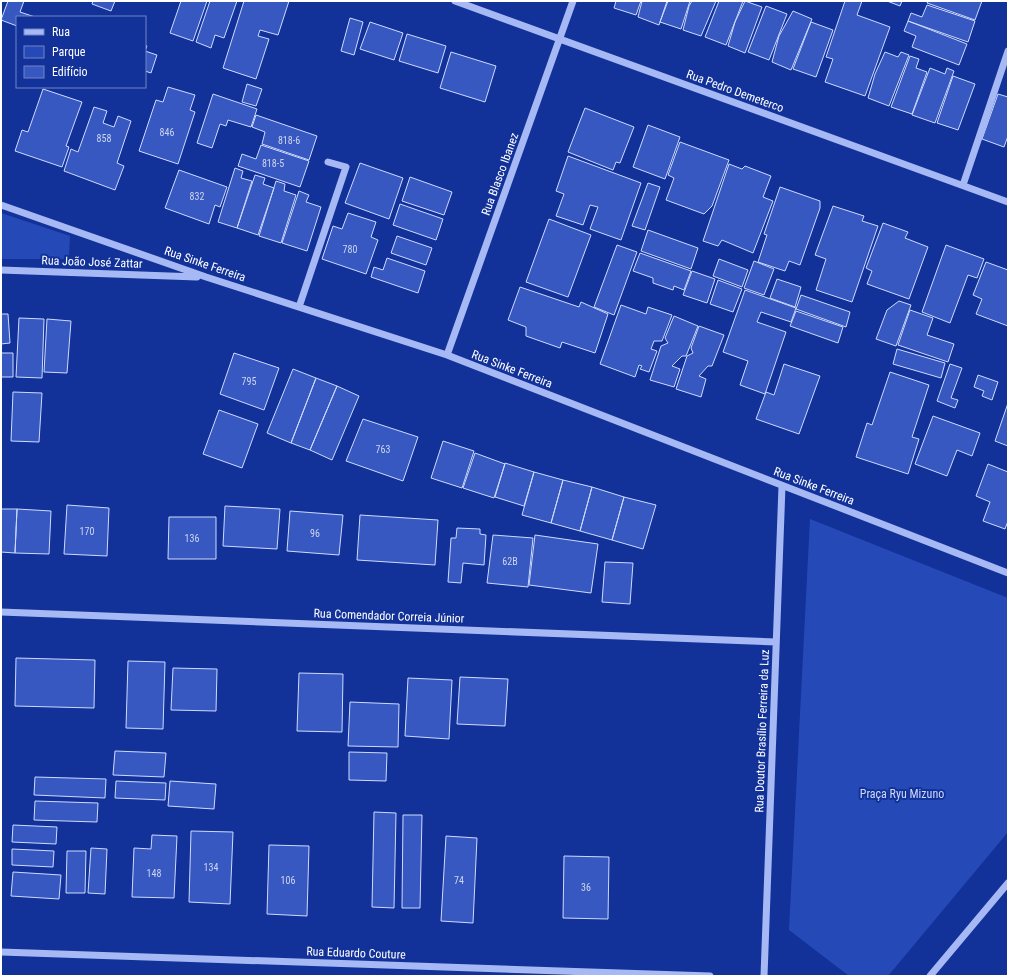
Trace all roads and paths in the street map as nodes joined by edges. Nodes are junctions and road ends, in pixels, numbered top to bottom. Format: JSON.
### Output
{"nodes":[{"id":1,"x":454,"y":1,"type":"edge"},
{"id":2,"x":573,"y":1,"type":"edge"},
{"id":3,"x":559,"y":39,"type":"junction"},
{"id":4,"x":1008,"y":51,"type":"edge"},
{"id":5,"x":328,"y":162,"type":"dead end"},
{"id":6,"x":962,"y":185,"type":"junction"},
{"id":7,"x":1008,"y":202,"type":"edge"},
{"id":8,"x":1,"y":205,"type":"edge"},
{"id":9,"x":1,"y":270,"type":"edge"},
{"id":10,"x":206,"y":277,"type":"junction"},
{"id":11,"x":299,"y":307,"type":"junction"},
{"id":12,"x":447,"y":356,"type":"junction"},
{"id":13,"x":782,"y":486,"type":"junction"},
{"id":14,"x":1008,"y":573,"type":"edge"},
{"id":15,"x":1,"y":612,"type":"edge"},
{"id":16,"x":776,"y":642,"type":"junction"},
{"id":17,"x":1008,"y":883,"type":"edge"},
{"id":18,"x":1,"y":952,"type":"edge"},
{"id":19,"x":710,"y":976,"type":"edge"},
{"id":20,"x":764,"y":976,"type":"edge"},
{"id":21,"x":930,"y":976,"type":"edge"}],
"edges":[{"from":1,"to":3,"type":"street","name":"Rua Pedro Demeterco"},
{"from":2,"to":3,"type":"street","name":"Rua Blasco Ibanez"},
{"from":3,"to":6,"type":"street","name":"Rua Pedro Demeterco"},
{"from":3,"to":12,"type":"street","name":"Rua Blasco Ibanez"},
{"from":4,"to":6,"type":"street"},
{"from":5,"to":11,"type":"street"},
{"from":6,"to":7,"type":"street","name":"Rua Pedro Demeterco"},
{"from":8,"to":10,"type":"street","name":"Rua Sinke Ferreira"},
{"from":9,"to":10,"type":"street","name":"Rua João José Zattar"},
{"from":10,"to":11,"type":"street","name":"Rua Sinke Ferreira"},
{"from":11,"to":12,"type":"street","name":"Rua Sinke Ferreira"},
{"from":12,"to":13,"type":"street","name":"Rua Sinke Ferreira"},
{"from":13,"to":14,"type":"street","name":"Rua Sinke Ferreira"},
{"from":13,"to":16,"type":"street","name":"Rua Doutor Brasílio Ferreira da Luz"},
{"from":15,"to":16,"type":"street","name":"Rua Comendador Correia Júnior"},
{"from":16,"to":20,"type":"street","name":"Rua Doutor Brasílio Ferreira da Luz"},
{"from":17,"to":21,"type":"street"},
{"from":18,"to":19,"type":"street","name":"Rua Eduardo Couture"}]}
